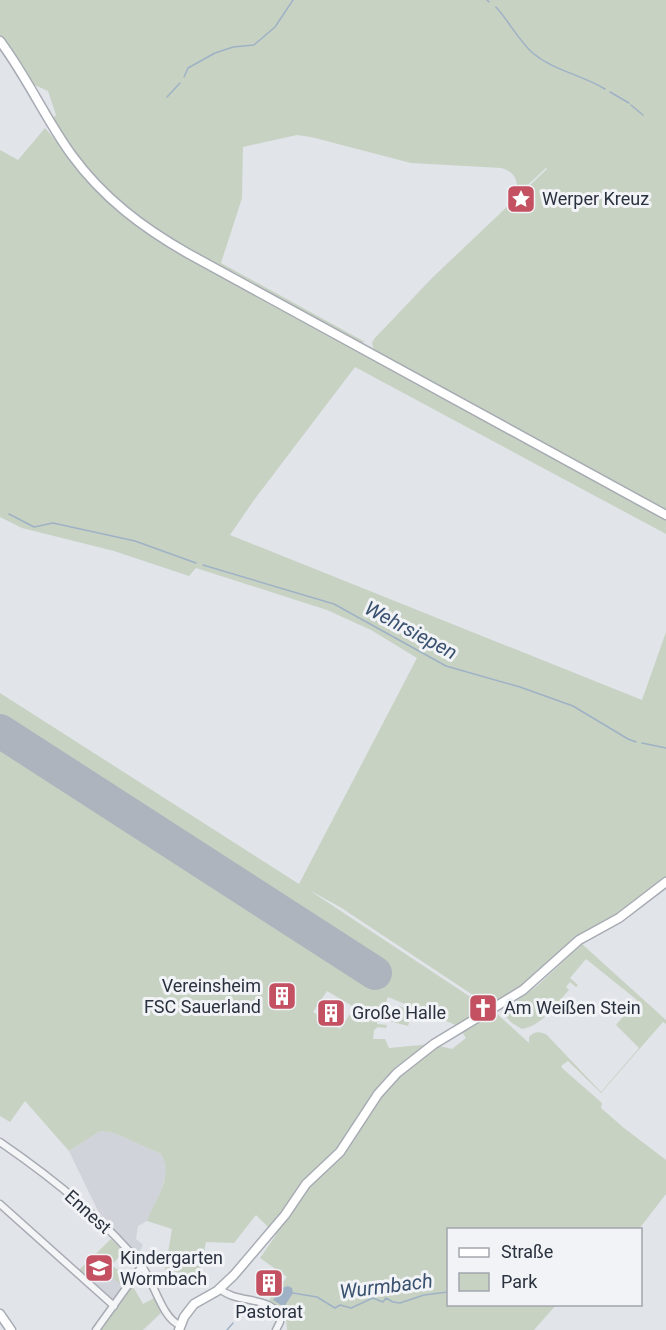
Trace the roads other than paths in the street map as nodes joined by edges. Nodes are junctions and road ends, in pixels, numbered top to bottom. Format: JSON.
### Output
{"nodes":[{"id":1,"x":0,"y":41,"type":"edge"},
{"id":2,"x":666,"y":515,"type":"edge"},
{"id":3,"x":666,"y":882,"type":"edge"},
{"id":4,"x":0,"y":1142,"type":"edge"},
{"id":5,"x":0,"y":1204,"type":"edge"},
{"id":6,"x":142,"y":1266,"type":"junction"},
{"id":7,"x":220,"y":1289,"type":"junction"},
{"id":8,"x":114,"y":1306,"type":"junction"},
{"id":9,"x":0,"y":1314,"type":"edge"},
{"id":10,"x":180,"y":1328,"type":"edge"},
{"id":11,"x":11,"y":1330,"type":"edge"},
{"id":12,"x":96,"y":1330,"type":"edge"},
{"id":13,"x":276,"y":1330,"type":"edge"}],
"edges":[{"from":1,"to":2,"type":"main road"},
{"from":3,"to":7,"type":"main road"},
{"from":4,"to":6,"type":"street","name":"Ennest"},
{"from":5,"to":8,"type":"street"},
{"from":6,"to":8,"type":"street"},
{"from":6,"to":10,"type":"street","name":"Ennest"},
{"from":7,"to":10,"type":"main road"},
{"from":7,"to":13,"type":"street"},
{"from":8,"to":12,"type":"street"},
{"from":9,"to":11,"type":"main road"}]}
